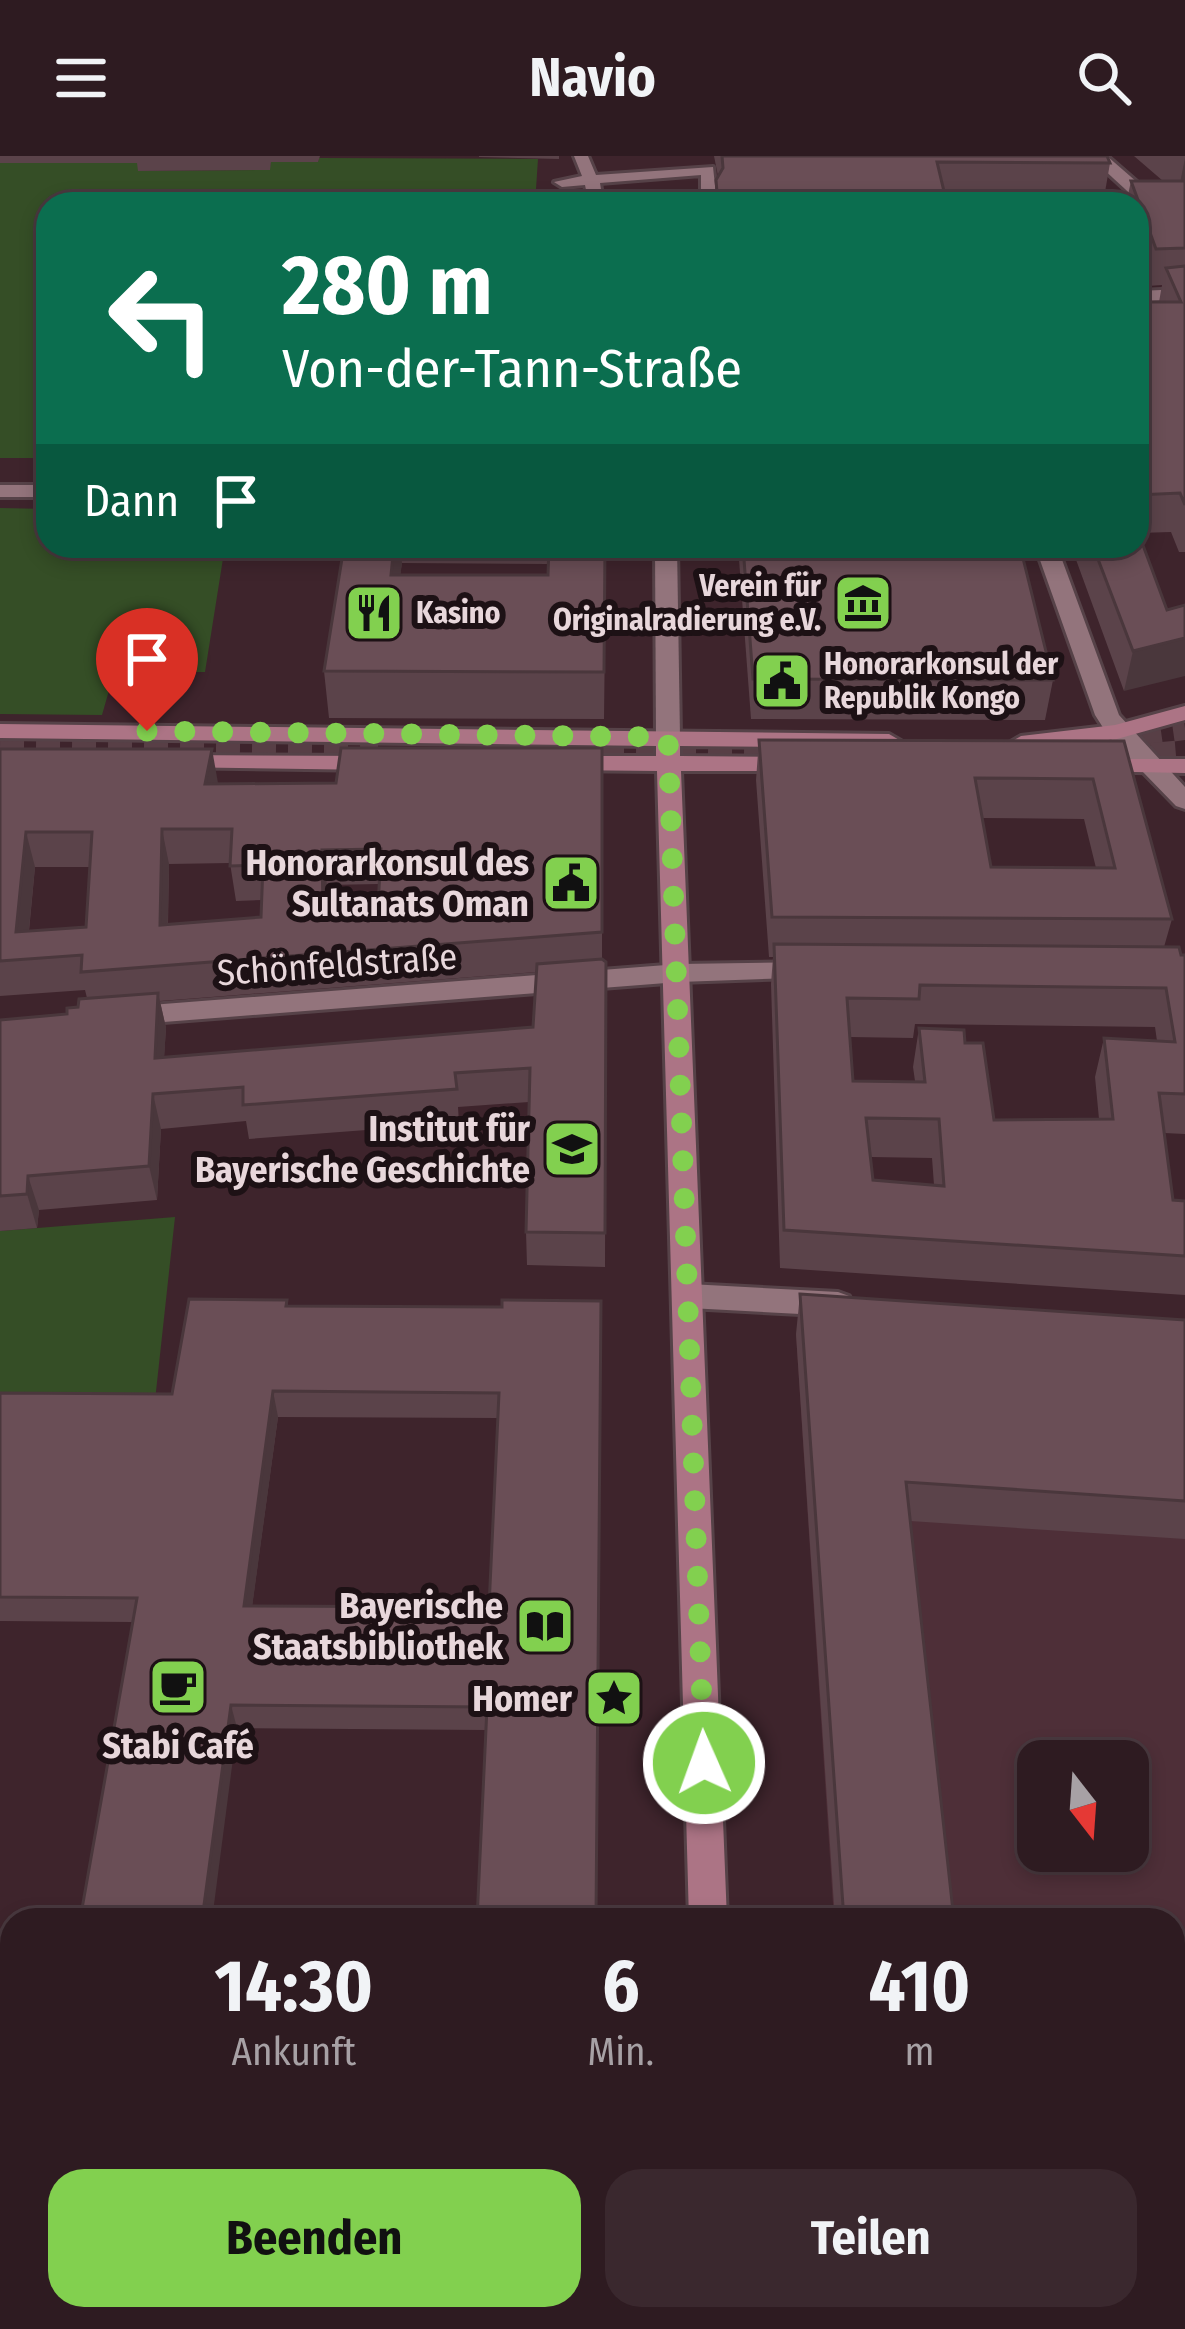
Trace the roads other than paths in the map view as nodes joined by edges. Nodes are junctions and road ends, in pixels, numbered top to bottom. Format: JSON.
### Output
{"nodes":[{"id":1,"x":581,"y":156,"type":"edge"},
{"id":2,"x":1097,"y":156,"type":"edge"},
{"id":3,"x":689,"y":170,"type":"edge"},
{"id":4,"x":590,"y":178,"type":"junction"},
{"id":5,"x":562,"y":182,"type":"dead end"},
{"id":6,"x":596,"y":192,"type":"edge"},
{"id":7,"x":709,"y":192,"type":"edge"},
{"id":8,"x":1137,"y":192,"type":"edge"},
{"id":9,"x":1185,"y":294,"type":"edge"},
{"id":10,"x":1149,"y":295,"type":"edge"},
{"id":11,"x":0,"y":491,"type":"edge"},
{"id":12,"x":36,"y":491,"type":"edge"},
{"id":13,"x":666,"y":558,"type":"edge"},
{"id":14,"x":1051,"y":558,"type":"edge"},
{"id":15,"x":1185,"y":712,"type":"edge"},
{"id":16,"x":0,"y":731,"type":"edge"},
{"id":17,"x":1117,"y":732,"type":"junction"},
{"id":18,"x":995,"y":743,"type":"edge"},
{"id":19,"x":668,"y":750,"type":"junction"},
{"id":20,"x":903,"y":753,"type":"edge"},
{"id":21,"x":142,"y":762,"type":"edge"},
{"id":22,"x":397,"y":763,"type":"edge"},
{"id":23,"x":539,"y":763,"type":"edge"},
{"id":24,"x":1010,"y":766,"type":"edge"},
{"id":25,"x":1150,"y":766,"type":"junction"},
{"id":26,"x":1185,"y":766,"type":"edge"},
{"id":27,"x":1185,"y":801,"type":"edge"},
{"id":28,"x":829,"y":971,"type":"edge"},
{"id":29,"x":679,"y":974,"type":"junction"},
{"id":30,"x":91,"y":1019,"type":"edge"},
{"id":31,"x":689,"y":1296,"type":"junction"},
{"id":32,"x":869,"y":1306,"type":"edge"},
{"id":33,"x":708,"y":1908,"type":"edge"}],
"edges":[{"from":1,"to":4,"type":"street"},
{"from":2,"to":8,"type":"street"},
{"from":3,"to":4,"type":"street"},
{"from":3,"to":7,"type":"street"},
{"from":4,"to":5,"type":"street"},
{"from":4,"to":6,"type":"street"},
{"from":9,"to":10,"type":"street"},
{"from":11,"to":12,"type":"street"},
{"from":13,"to":19,"type":"street"},
{"from":14,"to":17,"type":"street"},
{"from":15,"to":17,"type":"main road"},
{"from":16,"to":19,"type":"main road"},
{"from":17,"to":18,"type":"main road"},
{"from":17,"to":25,"type":"street"},
{"from":19,"to":20,"type":"main road"},
{"from":19,"to":23,"type":"main road"},
{"from":19,"to":29,"type":"main road"},
{"from":21,"to":22,"type":"main road"},
{"from":24,"to":25,"type":"main road"},
{"from":25,"to":26,"type":"main road"},
{"from":25,"to":27,"type":"street"},
{"from":28,"to":29,"type":"street","name":"Schönfeldstraße"},
{"from":29,"to":30,"type":"street","name":"Schönfeldstraße"},
{"from":29,"to":31,"type":"main road"},
{"from":31,"to":32,"type":"street"},
{"from":31,"to":33,"type":"main road"}]}
